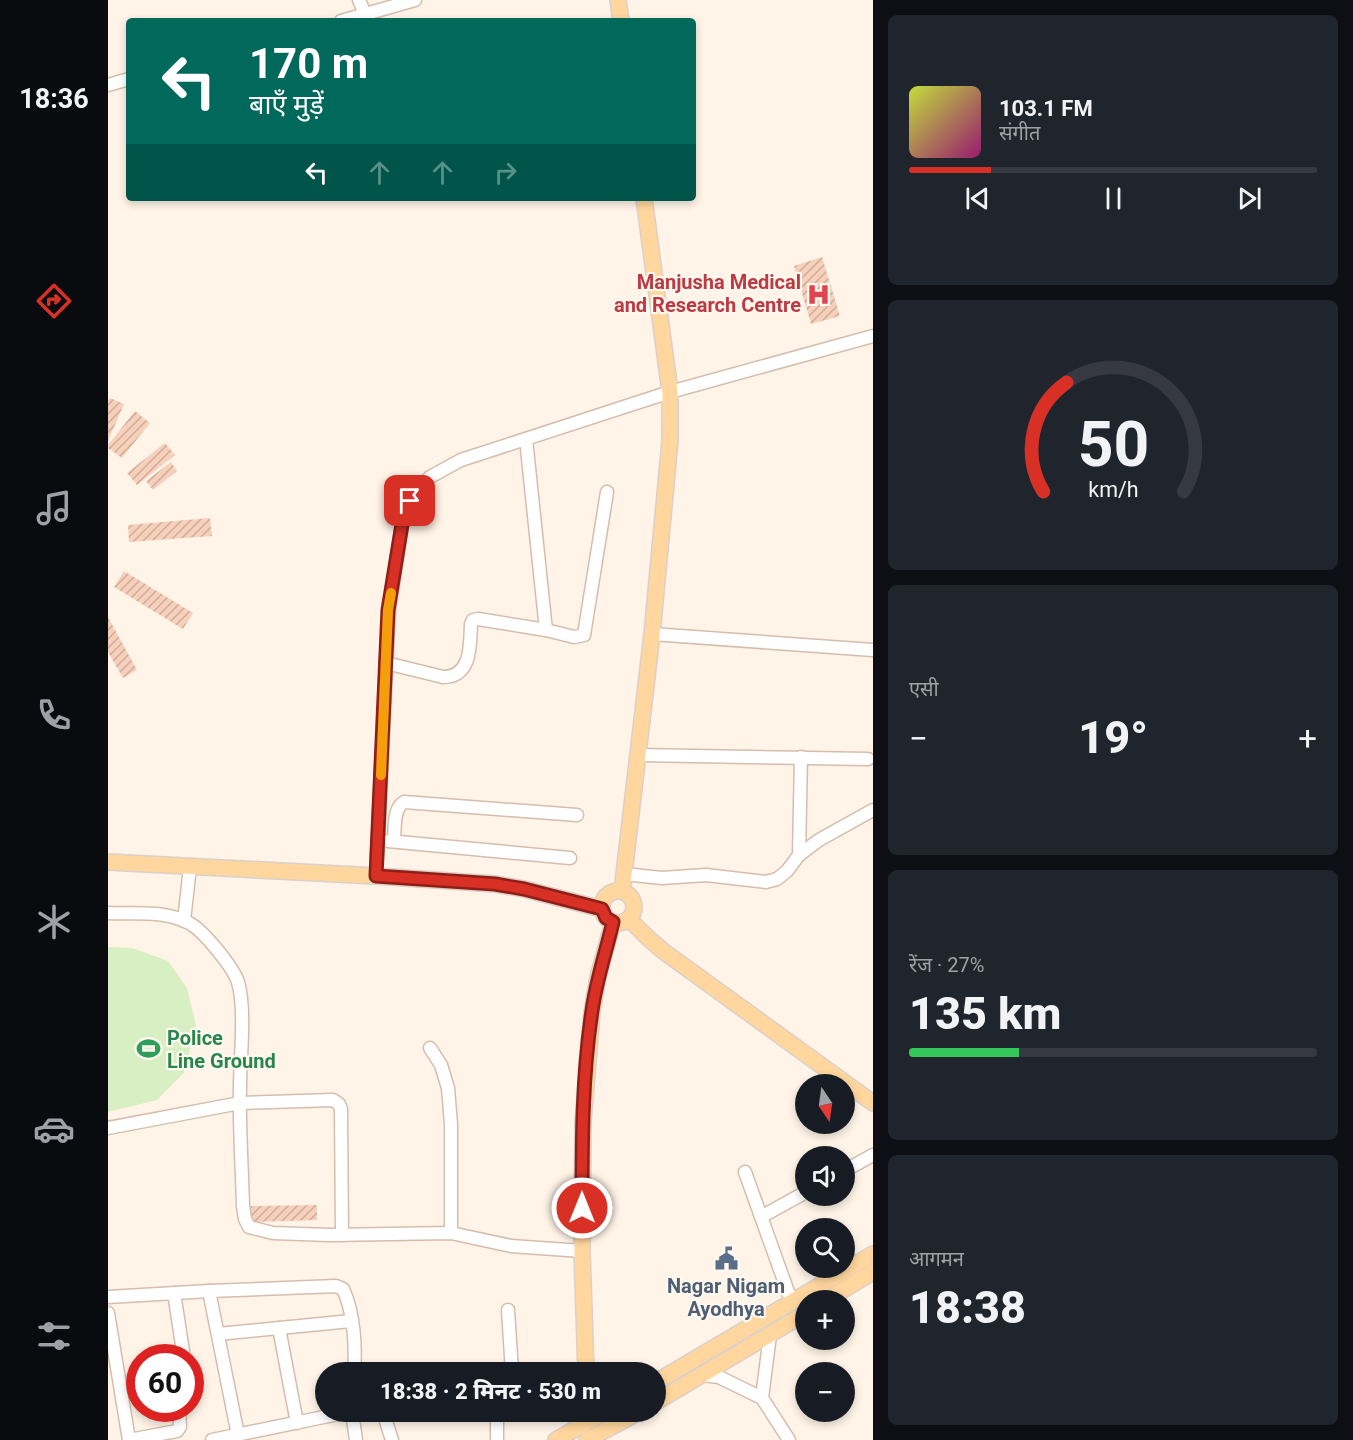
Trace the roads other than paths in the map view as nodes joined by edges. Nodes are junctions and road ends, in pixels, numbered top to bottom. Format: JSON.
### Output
{"nodes":[{"id":1,"x":359,"y":0,"type":"edge"},
{"id":2,"x":415,"y":0,"type":"edge"},
{"id":3,"x":618,"y":0,"type":"edge"},
{"id":4,"x":365,"y":14,"type":"junction"},
{"id":5,"x":351,"y":18,"type":"edge"},
{"id":6,"x":621,"y":18,"type":"edge"},
{"id":7,"x":126,"y":80,"type":"edge"},
{"id":8,"x":108,"y":85,"type":"edge"},
{"id":9,"x":644,"y":201,"type":"edge"},
{"id":10,"x":873,"y":336,"type":"edge"},
{"id":11,"x":670,"y":392,"type":"junction"},
{"id":12,"x":526,"y":439,"type":"junction"},
{"id":13,"x":608,"y":492,"type":"dead end"},
{"id":14,"x":546,"y":630,"type":"junction"},
{"id":15,"x":652,"y":634,"type":"junction"},
{"id":16,"x":873,"y":650,"type":"edge"},
{"id":17,"x":386,"y":663,"type":"junction"},
{"id":18,"x":638,"y":756,"type":"junction"},
{"id":19,"x":801,"y":757,"type":"junction"},
{"id":20,"x":868,"y":759,"type":"dead end"},
{"id":21,"x":873,"y":810,"type":"edge"},
{"id":22,"x":577,"y":815,"type":"dead end"},
{"id":23,"x":378,"y":840,"type":"junction"},
{"id":24,"x":394,"y":841,"type":"junction"},
{"id":25,"x":799,"y":855,"type":"junction"},
{"id":26,"x":570,"y":858,"type":"dead end"},
{"id":27,"x":108,"y":862,"type":"edge"},
{"id":28,"x":190,"y":867,"type":"junction"},
{"id":29,"x":624,"y":874,"type":"junction"},
{"id":30,"x":376,"y":876,"type":"junction"},
{"id":31,"x":622,"y":891,"type":"junction"},
{"id":32,"x":602,"y":909,"type":"junction"},
{"id":33,"x":108,"y":913,"type":"edge"},
{"id":34,"x":629,"y":919,"type":"junction"},
{"id":35,"x":184,"y":921,"type":"junction"},
{"id":36,"x":613,"y":922,"type":"junction"},
{"id":37,"x":430,"y":1048,"type":"dead end"},
{"id":38,"x":873,"y":1102,"type":"edge"},
{"id":39,"x":240,"y":1103,"type":"junction"},
{"id":40,"x":108,"y":1128,"type":"edge"},
{"id":41,"x":873,"y":1155,"type":"edge"},
{"id":42,"x":855,"y":1165,"type":"edge"},
{"id":43,"x":745,"y":1172,"type":"dead end"},
{"id":44,"x":795,"y":1198,"type":"edge"},
{"id":45,"x":761,"y":1217,"type":"junction"},
{"id":46,"x":452,"y":1233,"type":"junction"},
{"id":47,"x":342,"y":1234,"type":"junction"},
{"id":48,"x":582,"y":1251,"type":"junction"},
{"id":49,"x":873,"y":1254,"type":"edge"},
{"id":50,"x":873,"y":1272,"type":"edge"},
{"id":51,"x":843,"y":1290,"type":"edge"},
{"id":52,"x":209,"y":1291,"type":"junction"},
{"id":53,"x":174,"y":1293,"type":"junction"},
{"id":54,"x":108,"y":1298,"type":"edge"},
{"id":55,"x":792,"y":1303,"type":"junction"},
{"id":56,"x":508,"y":1310,"type":"dead end"},
{"id":57,"x":108,"y":1313,"type":"edge"},
{"id":58,"x":795,"y":1320,"type":"edge"},
{"id":59,"x":351,"y":1321,"type":"junction"},
{"id":60,"x":279,"y":1328,"type":"junction"},
{"id":61,"x":218,"y":1334,"type":"junction"},
{"id":62,"x":770,"y":1335,"type":"junction"},
{"id":63,"x":182,"y":1344,"type":"edge"},
{"id":64,"x":354,"y":1362,"type":"edge"},
{"id":65,"x":511,"y":1362,"type":"edge"},
{"id":66,"x":586,"y":1362,"type":"edge"},
{"id":67,"x":703,"y":1375,"type":"junction"},
{"id":68,"x":666,"y":1376,"type":"edge"},
{"id":69,"x":666,"y":1396,"type":"edge"},
{"id":70,"x":762,"y":1398,"type":"junction"},
{"id":71,"x":315,"y":1419,"type":"edge"},
{"id":72,"x":180,"y":1422,"type":"edge"},
{"id":73,"x":352,"y":1422,"type":"edge"},
{"id":74,"x":386,"y":1422,"type":"edge"},
{"id":75,"x":497,"y":1422,"type":"edge"},
{"id":76,"x":581,"y":1422,"type":"edge"},
{"id":77,"x":589,"y":1422,"type":"edge"},
{"id":78,"x":626,"y":1422,"type":"edge"},
{"id":79,"x":297,"y":1423,"type":"junction"},
{"id":80,"x":238,"y":1435,"type":"junction"},
{"id":81,"x":610,"y":1435,"type":"edge"},
{"id":82,"x":588,"y":1439,"type":"edge"},
{"id":83,"x":129,"y":1440,"type":"edge"},
{"id":84,"x":212,"y":1440,"type":"edge"},
{"id":85,"x":356,"y":1440,"type":"edge"},
{"id":86,"x":392,"y":1440,"type":"edge"},
{"id":87,"x":497,"y":1440,"type":"edge"},
{"id":88,"x":556,"y":1440,"type":"edge"},
{"id":89,"x":789,"y":1440,"type":"edge"}],
"edges":[{"from":1,"to":4,"type":"street"},
{"from":2,"to":4,"type":"street"},
{"from":3,"to":6,"type":"main road"},
{"from":4,"to":5,"type":"street"},
{"from":7,"to":8,"type":"street"},
{"from":9,"to":11,"type":"main road"},
{"from":10,"to":11,"type":"street"},
{"from":11,"to":12,"type":"street"},
{"from":11,"to":15,"type":"main road"},
{"from":12,"to":14,"type":"street"},
{"from":12,"to":17,"type":"street"},
{"from":13,"to":14,"type":"street"},
{"from":14,"to":17,"type":"street"},
{"from":15,"to":16,"type":"street"},
{"from":15,"to":18,"type":"main road"},
{"from":17,"to":23,"type":"street"},
{"from":18,"to":19,"type":"street"},
{"from":18,"to":29,"type":"main road"},
{"from":19,"to":20,"type":"street"},
{"from":19,"to":25,"type":"street"},
{"from":21,"to":25,"type":"street"},
{"from":22,"to":24,"type":"street"},
{"from":23,"to":24,"type":"street"},
{"from":23,"to":30,"type":"street"},
{"from":24,"to":26,"type":"street"},
{"from":25,"to":29,"type":"street"},
{"from":27,"to":28,"type":"main road"},
{"from":28,"to":30,"type":"main road"},
{"from":28,"to":35,"type":"street"},
{"from":29,"to":31,"type":"main road"},
{"from":30,"to":32,"type":"main road"},
{"from":31,"to":32,"type":"main road"},
{"from":31,"to":34,"type":"main road"},
{"from":32,"to":36,"type":"main road"},
{"from":33,"to":35,"type":"street"},
{"from":34,"to":36,"type":"main road"},
{"from":34,"to":38,"type":"main road"},
{"from":35,"to":39,"type":"street"},
{"from":36,"to":48,"type":"main road"},
{"from":37,"to":46,"type":"street"},
{"from":39,"to":40,"type":"street"},
{"from":39,"to":47,"type":"street"},
{"from":39,"to":47,"type":"street"},
{"from":41,"to":42,"type":"street"},
{"from":43,"to":45,"type":"street"},
{"from":44,"to":45,"type":"street"},
{"from":45,"to":55,"type":"street"},
{"from":46,"to":47,"type":"street"},
{"from":46,"to":48,"type":"street"},
{"from":48,"to":66,"type":"main road"},
{"from":49,"to":55,"type":"main road"},
{"from":50,"to":51,"type":"main road"},
{"from":52,"to":53,"type":"street"},
{"from":52,"to":59,"type":"street"},
{"from":52,"to":61,"type":"street"},
{"from":53,"to":54,"type":"street"},
{"from":53,"to":63,"type":"street"},
{"from":55,"to":68,"type":"main road"},
{"from":56,"to":65,"type":"street"},
{"from":57,"to":83,"type":"street"},
{"from":58,"to":62,"type":"main road"},
{"from":59,"to":60,"type":"street"},
{"from":59,"to":64,"type":"street"},
{"from":60,"to":61,"type":"street"},
{"from":60,"to":79,"type":"street"},
{"from":61,"to":80,"type":"street"},
{"from":62,"to":67,"type":"main road"},
{"from":62,"to":70,"type":"street"},
{"from":67,"to":69,"type":"main road"},
{"from":67,"to":70,"type":"street"},
{"from":70,"to":89,"type":"street"},
{"from":71,"to":79,"type":"street"},
{"from":72,"to":83,"type":"street"},
{"from":73,"to":85,"type":"street"},
{"from":74,"to":86,"type":"street"},
{"from":75,"to":87,"type":"street"},
{"from":76,"to":88,"type":"main road"},
{"from":77,"to":82,"type":"main road"},
{"from":78,"to":81,"type":"main road"},
{"from":79,"to":80,"type":"street"},
{"from":80,"to":84,"type":"street"},
{"from":81,"to":82,"type":"main road"}]}
